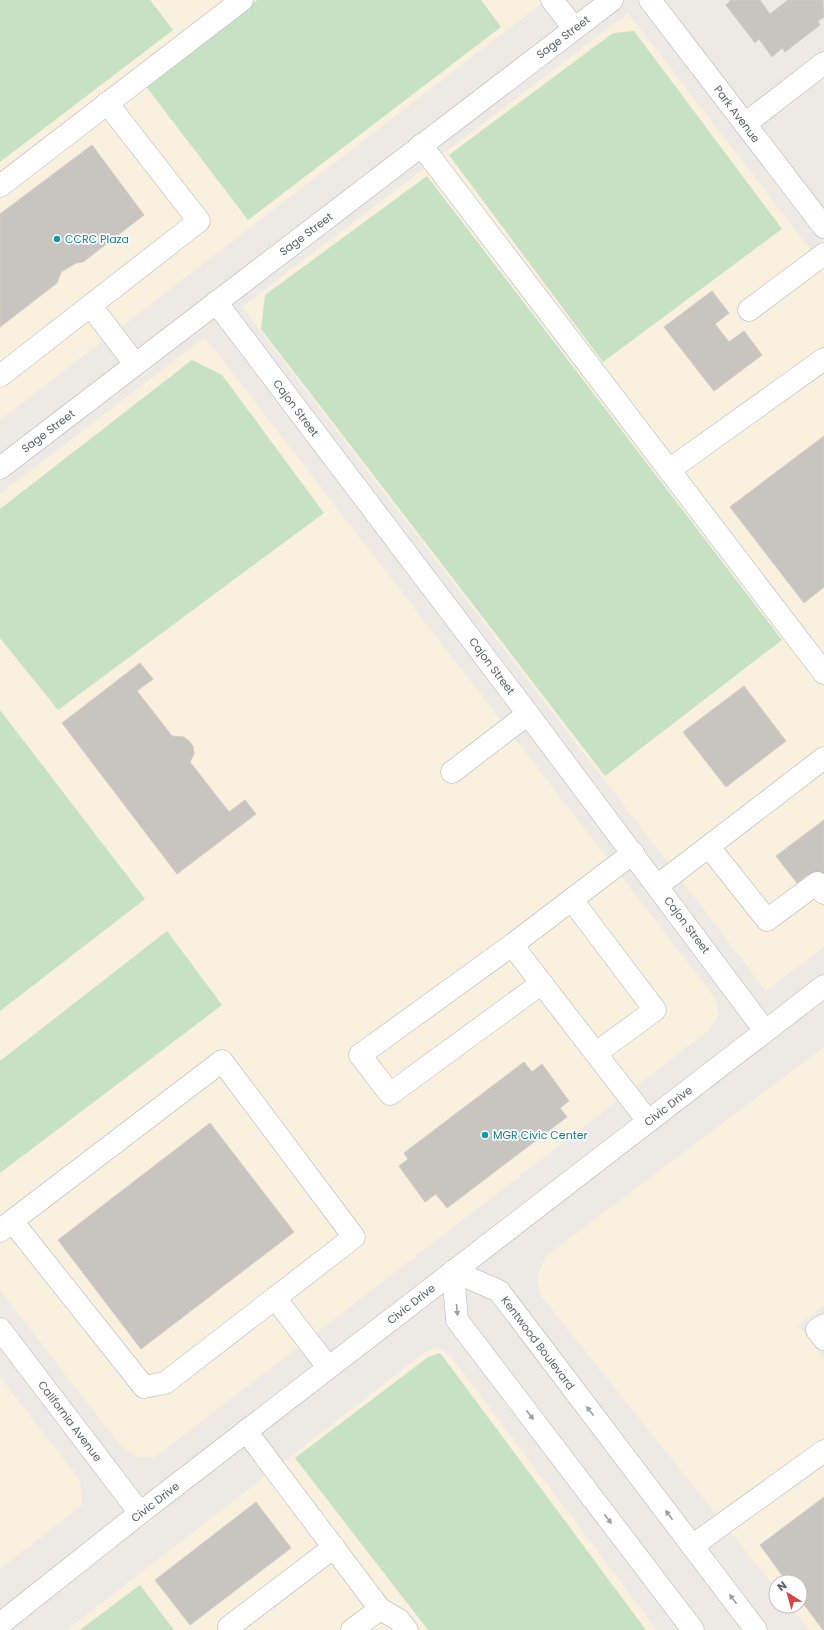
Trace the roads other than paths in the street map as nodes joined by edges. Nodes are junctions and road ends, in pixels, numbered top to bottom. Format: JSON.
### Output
{"nodes":[{"id":1,"x":242,"y":0,"type":"edge"},
{"id":2,"x":552,"y":0,"type":"edge"},
{"id":3,"x":612,"y":0,"type":"edge"},
{"id":4,"x":650,"y":0,"type":"edge"},
{"id":5,"x":574,"y":28,"type":"junction"},
{"id":6,"x":824,"y":63,"type":"edge"},
{"id":7,"x":108,"y":103,"type":"junction"},
{"id":8,"x":745,"y":124,"type":"junction"},
{"id":9,"x":421,"y":145,"type":"junction"},
{"id":10,"x":0,"y":186,"type":"edge"},
{"id":11,"x":824,"y":227,"type":"edge"},
{"id":12,"x":824,"y":254,"type":"edge"},
{"id":13,"x":216,"y":302,"type":"junction"},
{"id":14,"x":91,"y":306,"type":"junction"},
{"id":15,"x":749,"y":310,"type":"dead end"},
{"id":16,"x":824,"y":359,"type":"edge"},
{"id":17,"x":135,"y":364,"type":"junction"},
{"id":18,"x":0,"y":376,"type":"edge"},
{"id":19,"x":0,"y":468,"type":"edge"},
{"id":20,"x":669,"y":470,"type":"junction"},
{"id":21,"x":822,"y":665,"type":"edge"},
{"id":22,"x":528,"y":714,"type":"junction"},
{"id":23,"x":824,"y":758,"type":"edge"},
{"id":24,"x":452,"y":772,"type":"dead end"},
{"id":25,"x":709,"y":847,"type":"junction"},
{"id":26,"x":633,"y":853,"type":"junction"},
{"id":27,"x":657,"y":886,"type":"junction"},
{"id":28,"x":824,"y":893,"type":"edge"},
{"id":29,"x":572,"y":900,"type":"junction"},
{"id":30,"x":512,"y":945,"type":"junction"},
{"id":31,"x":542,"y":983,"type":"junction"},
{"id":32,"x":824,"y":986,"type":"edge"},
{"id":33,"x":765,"y":1031,"type":"junction"},
{"id":34,"x":596,"y":1053,"type":"junction"},
{"id":35,"x":648,"y":1121,"type":"junction"},
{"id":36,"x":6,"y":1226,"type":"edge"},
{"id":37,"x":453,"y":1271,"type":"junction"},
{"id":38,"x":275,"y":1298,"type":"junction"},
{"id":39,"x":824,"y":1325,"type":"edge"},
{"id":40,"x":0,"y":1329,"type":"edge"},
{"id":41,"x":824,"y":1339,"type":"edge"},
{"id":42,"x":328,"y":1367,"type":"junction"},
{"id":43,"x":246,"y":1431,"type":"junction"},
{"id":44,"x":824,"y":1451,"type":"edge"},
{"id":45,"x":140,"y":1513,"type":"junction"},
{"id":46,"x":692,"y":1546,"type":"junction"},
{"id":47,"x":334,"y":1547,"type":"junction"},
{"id":48,"x":380,"y":1609,"type":"junction"},
{"id":49,"x":0,"y":1624,"type":"edge"},
{"id":50,"x":230,"y":1630,"type":"edge"},
{"id":51,"x":352,"y":1630,"type":"edge"},
{"id":52,"x":407,"y":1630,"type":"edge"},
{"id":53,"x":693,"y":1630,"type":"edge"},
{"id":54,"x":756,"y":1630,"type":"edge"}],
"edges":[{"from":1,"to":7,"type":"street"},
{"from":2,"to":5,"type":"street"},
{"from":3,"to":5,"type":"street","name":"Sage Street"},
{"from":4,"to":8,"type":"street","name":"Park Avenue"},
{"from":5,"to":9,"type":"street","name":"Sage Street"},
{"from":6,"to":8,"type":"street"},
{"from":7,"to":10,"type":"street"},
{"from":7,"to":14,"type":"street"},
{"from":8,"to":11,"type":"street","name":"Park Avenue"},
{"from":9,"to":13,"type":"street","name":"Sage Street"},
{"from":9,"to":20,"type":"street"},
{"from":12,"to":15,"type":"street"},
{"from":13,"to":17,"type":"street","name":"Sage Street"},
{"from":13,"to":22,"type":"street","name":"Cajon Street"},
{"from":14,"to":17,"type":"street"},
{"from":14,"to":18,"type":"street"},
{"from":16,"to":20,"type":"street"},
{"from":17,"to":19,"type":"street","name":"Sage Street"},
{"from":20,"to":21,"type":"street"},
{"from":22,"to":24,"type":"street"},
{"from":22,"to":26,"type":"street","name":"Cajon Street"},
{"from":23,"to":25,"type":"street"},
{"from":25,"to":27,"type":"street"},
{"from":25,"to":28,"type":"street"},
{"from":26,"to":27,"type":"street","name":"Cajon Street"},
{"from":26,"to":29,"type":"street"},
{"from":27,"to":33,"type":"street","name":"Cajon Street"},
{"from":29,"to":30,"type":"street"},
{"from":29,"to":34,"type":"street"},
{"from":30,"to":31,"type":"street"},
{"from":30,"to":31,"type":"street"},
{"from":31,"to":34,"type":"street"},
{"from":32,"to":33,"type":"street","name":"Civic Drive"},
{"from":33,"to":35,"type":"street","name":"Civic Drive"},
{"from":34,"to":35,"type":"street"},
{"from":35,"to":37,"type":"street","name":"Civic Drive"},
{"from":36,"to":38,"type":"street"},
{"from":36,"to":38,"type":"street"},
{"from":37,"to":42,"type":"street","name":"Civic Drive"},
{"from":46,"to":37,"type":"street","name":"Kentwood Boulevard","one_way":true},
{"from":37,"to":53,"type":"street","one_way":true},
{"from":38,"to":42,"type":"street"},
{"from":39,"to":41,"type":"street"},
{"from":40,"to":45,"type":"street","name":"California Avenue"},
{"from":42,"to":43,"type":"street","name":"Civic Drive"},
{"from":43,"to":45,"type":"street","name":"Civic Drive"},
{"from":43,"to":47,"type":"street"},
{"from":44,"to":46,"type":"street"},
{"from":45,"to":49,"type":"street","name":"Civic Drive"},
{"from":54,"to":46,"type":"street","name":"Kentwood Boulevard","one_way":true},
{"from":47,"to":48,"type":"street"},
{"from":47,"to":50,"type":"street"},
{"from":48,"to":51,"type":"street"},
{"from":48,"to":52,"type":"street"}]}
